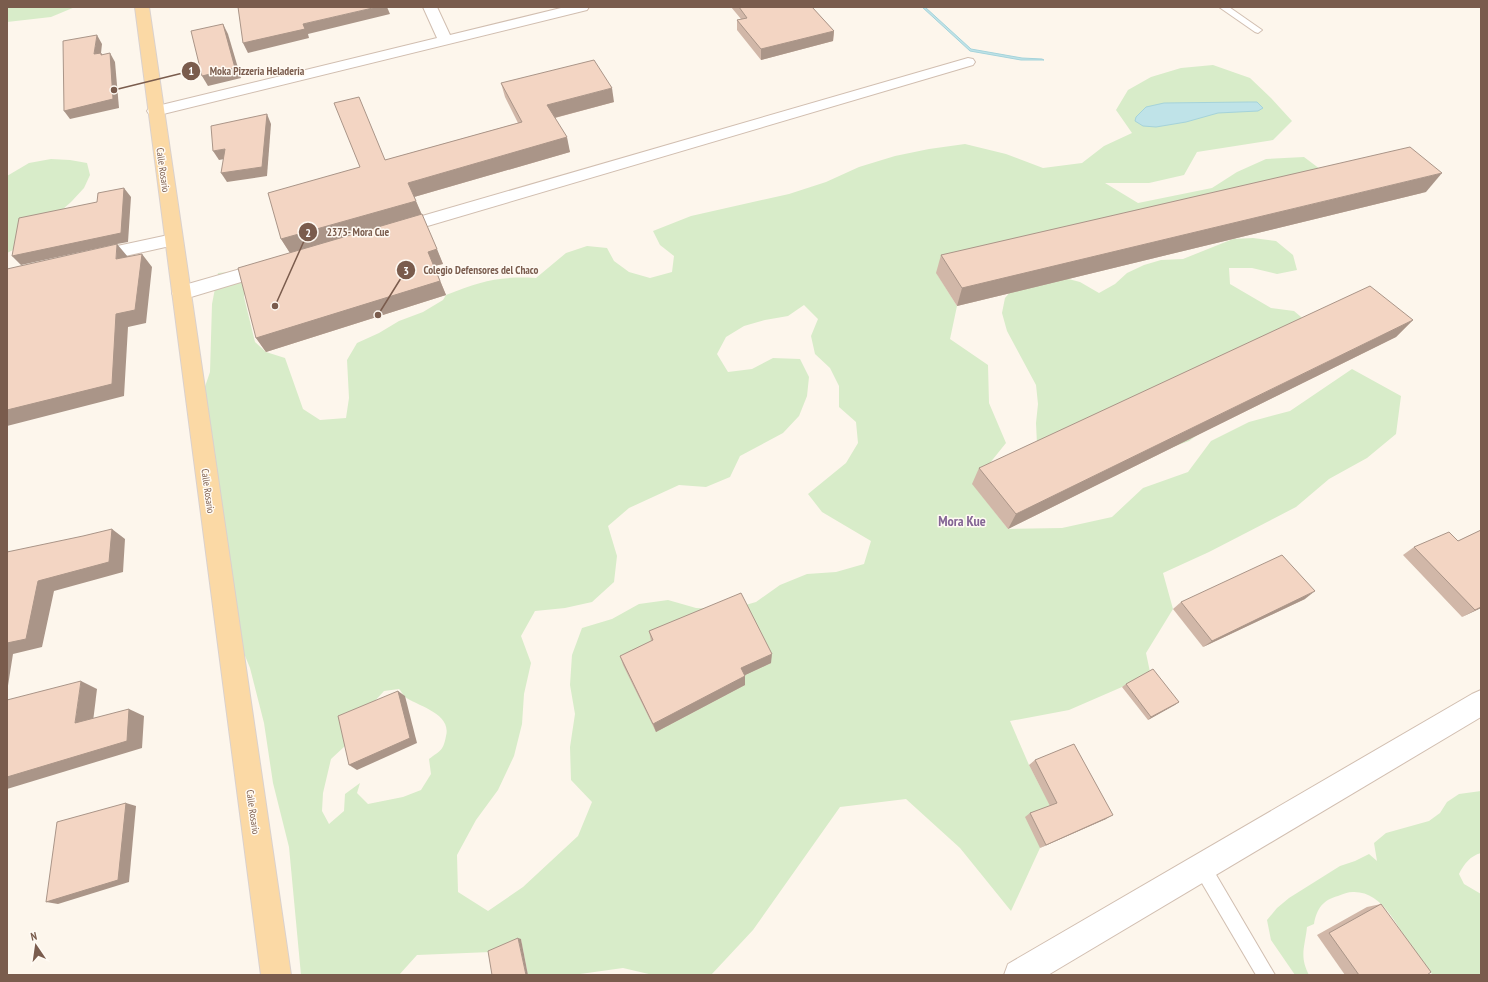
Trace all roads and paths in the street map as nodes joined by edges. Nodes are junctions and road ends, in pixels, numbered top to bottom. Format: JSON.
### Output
{"nodes":[{"id":1,"x":142,"y":7,"type":"edge"},
{"id":2,"x":430,"y":7,"type":"edge"},
{"id":3,"x":582,"y":7,"type":"edge"},
{"id":4,"x":1223,"y":7,"type":"edge"},
{"id":5,"x":1258,"y":30,"type":"dead end"},
{"id":6,"x":445,"y":40,"type":"junction"},
{"id":7,"x":968,"y":62,"type":"dead end"},
{"id":8,"x":155,"y":111,"type":"junction"},
{"id":9,"x":379,"y":234,"type":"edge"},
{"id":10,"x":173,"y":240,"type":"junction"},
{"id":11,"x":75,"y":261,"type":"edge"},
{"id":12,"x":280,"y":264,"type":"edge"},
{"id":13,"x":180,"y":293,"type":"junction"},
{"id":14,"x":1481,"y":703,"type":"edge"},
{"id":15,"x":1202,"y":867,"type":"junction"},
{"id":16,"x":276,"y":975,"type":"edge"},
{"id":17,"x":1019,"y":975,"type":"edge"},
{"id":18,"x":1266,"y":975,"type":"edge"}],
"edges":[{"from":1,"to":8,"type":"main road","name":"Calle Rosario"},
{"from":2,"to":6,"type":"street"},
{"from":3,"to":6,"type":"street"},
{"from":4,"to":5,"type":"lane"},
{"from":6,"to":8,"type":"street"},
{"from":7,"to":9,"type":"street"},
{"from":8,"to":10,"type":"main road","name":"Calle Rosario"},
{"from":10,"to":11,"type":"street"},
{"from":10,"to":13,"type":"main road","name":"Calle Rosario"},
{"from":12,"to":13,"type":"street"},
{"from":13,"to":16,"type":"main road","name":"Calle Rosario"},
{"from":14,"to":15,"type":"street"},
{"from":15,"to":17,"type":"street"},
{"from":15,"to":18,"type":"lane"}]}
